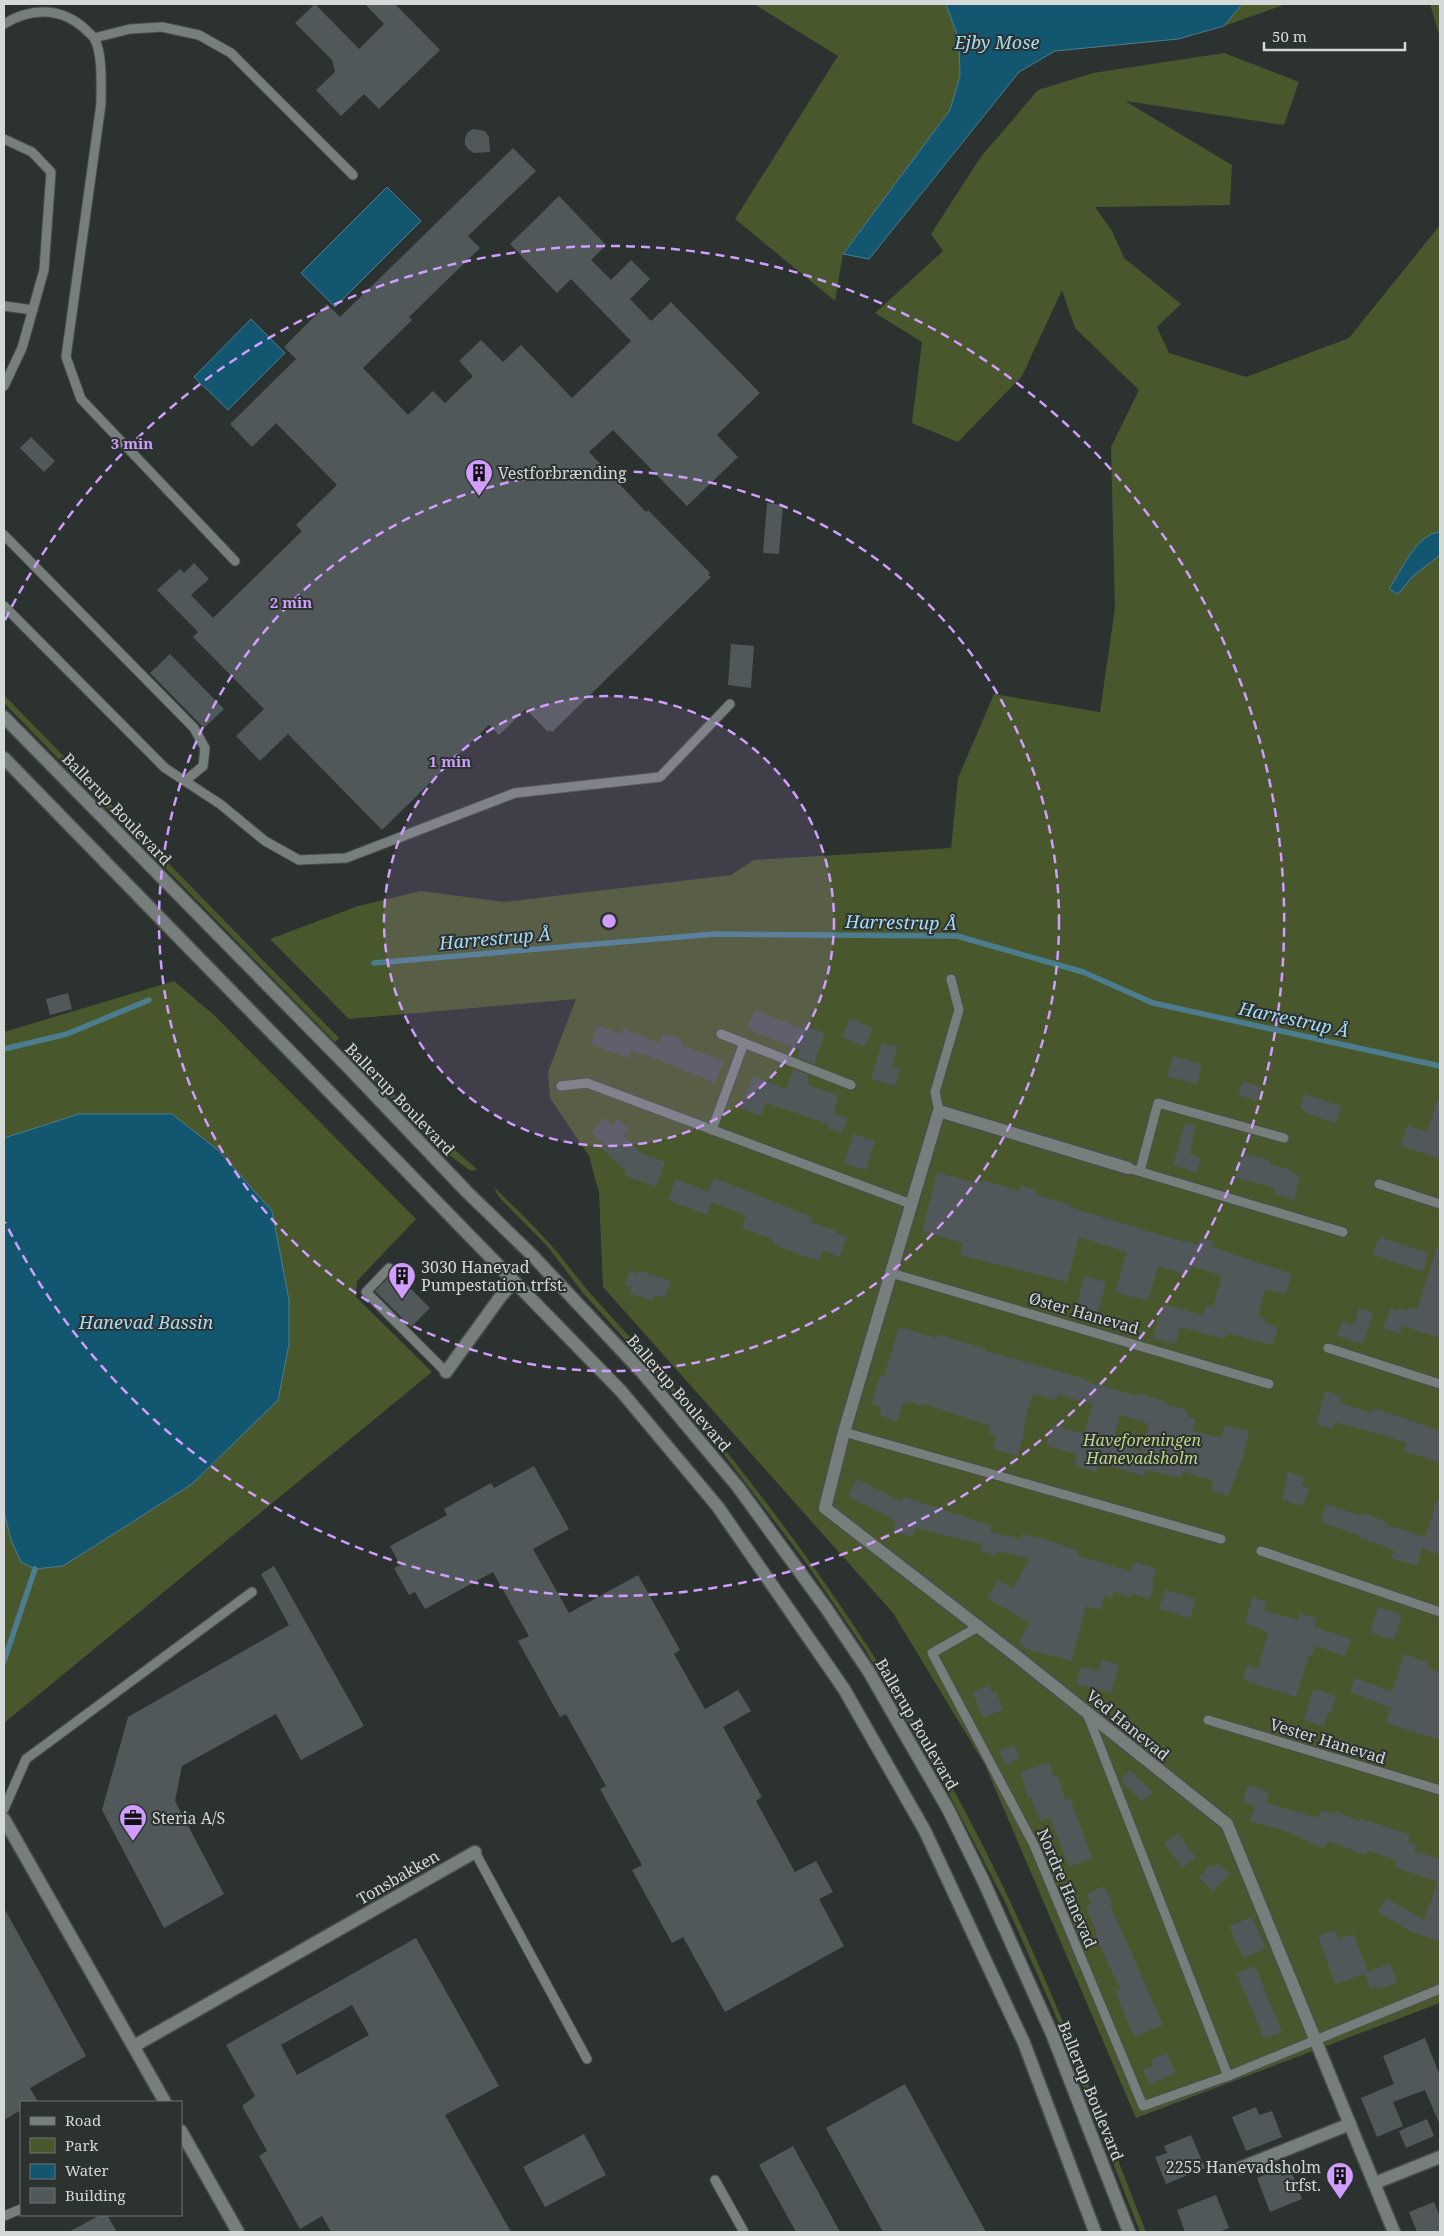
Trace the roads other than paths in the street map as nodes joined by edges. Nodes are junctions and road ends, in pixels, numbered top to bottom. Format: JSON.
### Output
{"nodes":[{"id":1,"x":4,"y":24,"type":"edge"},
{"id":2,"x":94,"y":38,"type":"junction"},
{"id":3,"x":4,"y":139,"type":"edge"},
{"id":4,"x":353,"y":175,"type":"dead end"},
{"id":5,"x":4,"y":306,"type":"edge"},
{"id":6,"x":33,"y":310,"type":"junction"},
{"id":7,"x":7,"y":371,"type":"edge"},
{"id":8,"x":4,"y":386,"type":"edge"},
{"id":9,"x":4,"y":534,"type":"edge"},
{"id":10,"x":235,"y":561,"type":"dead end"},
{"id":11,"x":4,"y":606,"type":"edge"},
{"id":12,"x":730,"y":704,"type":"dead end"},
{"id":13,"x":4,"y":717,"type":"edge"},
{"id":14,"x":4,"y":758,"type":"edge"},
{"id":15,"x":185,"y":781,"type":"junction"},
{"id":16,"x":951,"y":979,"type":"dead end"},
{"id":17,"x":721,"y":1034,"type":"dead end"},
{"id":18,"x":744,"y":1043,"type":"junction"},
{"id":19,"x":851,"y":1085,"type":"dead end"},
{"id":20,"x":561,"y":1086,"type":"dead end"},
{"id":21,"x":939,"y":1111,"type":"junction"},
{"id":22,"x":712,"y":1130,"type":"junction"},
{"id":23,"x":1284,"y":1138,"type":"dead end"},
{"id":24,"x":1134,"y":1170,"type":"junction"},
{"id":25,"x":1379,"y":1184,"type":"dead end"},
{"id":26,"x":911,"y":1204,"type":"junction"},
{"id":27,"x":1440,"y":1204,"type":"edge"},
{"id":28,"x":1343,"y":1232,"type":"dead end"},
{"id":29,"x":389,"y":1268,"type":"dead end"},
{"id":30,"x":891,"y":1273,"type":"junction"},
{"id":31,"x":514,"y":1282,"type":"junction"},
{"id":32,"x":1328,"y":1348,"type":"dead end"},
{"id":33,"x":446,"y":1372,"type":"joint"},
{"id":34,"x":1269,"y":1384,"type":"dead end"},
{"id":35,"x":1440,"y":1384,"type":"edge"},
{"id":36,"x":844,"y":1432,"type":"junction"},
{"id":37,"x":1221,"y":1539,"type":"dead end"},
{"id":38,"x":1261,"y":1551,"type":"dead end"},
{"id":39,"x":252,"y":1592,"type":"dead end"},
{"id":40,"x":1440,"y":1612,"type":"edge"},
{"id":41,"x":978,"y":1627,"type":"junction"},
{"id":42,"x":1087,"y":1713,"type":"junction"},
{"id":43,"x":1208,"y":1720,"type":"dead end"},
{"id":44,"x":1440,"y":1790,"type":"edge"},
{"id":45,"x":4,"y":1810,"type":"edge"},
{"id":46,"x":4,"y":1819,"type":"edge"},
{"id":47,"x":474,"y":1852,"type":"joint"},
{"id":48,"x":1440,"y":1989,"type":"edge"},
{"id":49,"x":1314,"y":2039,"type":"junction"},
{"id":50,"x":134,"y":2046,"type":"junction"},
{"id":51,"x":587,"y":2059,"type":"dead end"},
{"id":52,"x":1228,"y":2076,"type":"junction"},
{"id":53,"x":164,"y":2101,"type":"edge"},
{"id":54,"x":1350,"y":2124,"type":"junction"},
{"id":55,"x":182,"y":2133,"type":"edge"},
{"id":56,"x":1440,"y":2156,"type":"edge"},
{"id":57,"x":1240,"y":2168,"type":"dead end"},
{"id":58,"x":715,"y":2180,"type":"dead end"},
{"id":59,"x":1375,"y":2183,"type":"junction"},
{"id":60,"x":20,"y":2209,"type":"edge"},
{"id":61,"x":4,"y":2216,"type":"edge"},
{"id":62,"x":238,"y":2232,"type":"edge"},
{"id":63,"x":744,"y":2232,"type":"edge"},
{"id":64,"x":1095,"y":2232,"type":"edge"},
{"id":65,"x":1129,"y":2232,"type":"edge"},
{"id":66,"x":1394,"y":2232,"type":"edge"}],
"edges":[{"from":1,"to":2,"type":"lane"},
{"from":2,"to":4,"type":"lane"},
{"from":2,"to":10,"type":"lane"},
{"from":3,"to":6,"type":"lane"},
{"from":5,"to":6,"type":"lane"},
{"from":6,"to":7,"type":"lane"},
{"from":7,"to":8,"type":"lane"},
{"from":9,"to":15,"type":"lane"},
{"from":11,"to":15,"type":"lane"},
{"from":12,"to":15,"type":"lane"},
{"from":13,"to":65,"type":"street","name":"Ballerup Boulevard"},
{"from":14,"to":31,"type":"street"},
{"from":16,"to":21,"type":"lane"},
{"from":17,"to":18,"type":"lane"},
{"from":18,"to":19,"type":"lane"},
{"from":18,"to":22,"type":"lane"},
{"from":20,"to":22,"type":"lane"},
{"from":21,"to":24,"type":"street"},
{"from":21,"to":26,"type":"street"},
{"from":22,"to":26,"type":"lane"},
{"from":23,"to":24,"type":"lane"},
{"from":24,"to":28,"type":"lane"},
{"from":25,"to":27,"type":"lane"},
{"from":26,"to":30,"type":"street"},
{"from":29,"to":33,"type":"lane"},
{"from":30,"to":34,"type":"lane","name":"Øster Hanevad"},
{"from":30,"to":36,"type":"street"},
{"from":31,"to":33,"type":"street"},
{"from":31,"to":64,"type":"street"},
{"from":32,"to":35,"type":"lane"},
{"from":36,"to":37,"type":"lane"},
{"from":36,"to":41,"type":"street","name":"Ved Hanevad"},
{"from":38,"to":40,"type":"lane"},
{"from":39,"to":45,"type":"lane"},
{"from":41,"to":42,"type":"street","name":"Ved Hanevad"},
{"from":41,"to":52,"type":"lane","name":"Nordre Hanevad"},
{"from":42,"to":49,"type":"street","name":"Ved Hanevad"},
{"from":42,"to":52,"type":"lane"},
{"from":43,"to":44,"type":"lane","name":"Vester Hanevad"},
{"from":46,"to":50,"type":"street"},
{"from":47,"to":50,"type":"street","name":"Tonsbakken"},
{"from":47,"to":51,"type":"lane","name":"Tonsbakken"},
{"from":48,"to":49,"type":"lane"},
{"from":49,"to":52,"type":"lane","name":"Nordre Hanevad"},
{"from":49,"to":54,"type":"street","name":"Ved Hanevad"},
{"from":50,"to":53,"type":"street"},
{"from":54,"to":57,"type":"street"},
{"from":54,"to":59,"type":"street","name":"Ved Hanevad"},
{"from":55,"to":62,"type":"street"},
{"from":56,"to":59,"type":"street"},
{"from":58,"to":63,"type":"lane"},
{"from":59,"to":66,"type":"street","name":"Ved Hanevad"},
{"from":60,"to":61,"type":"lane"}]}
